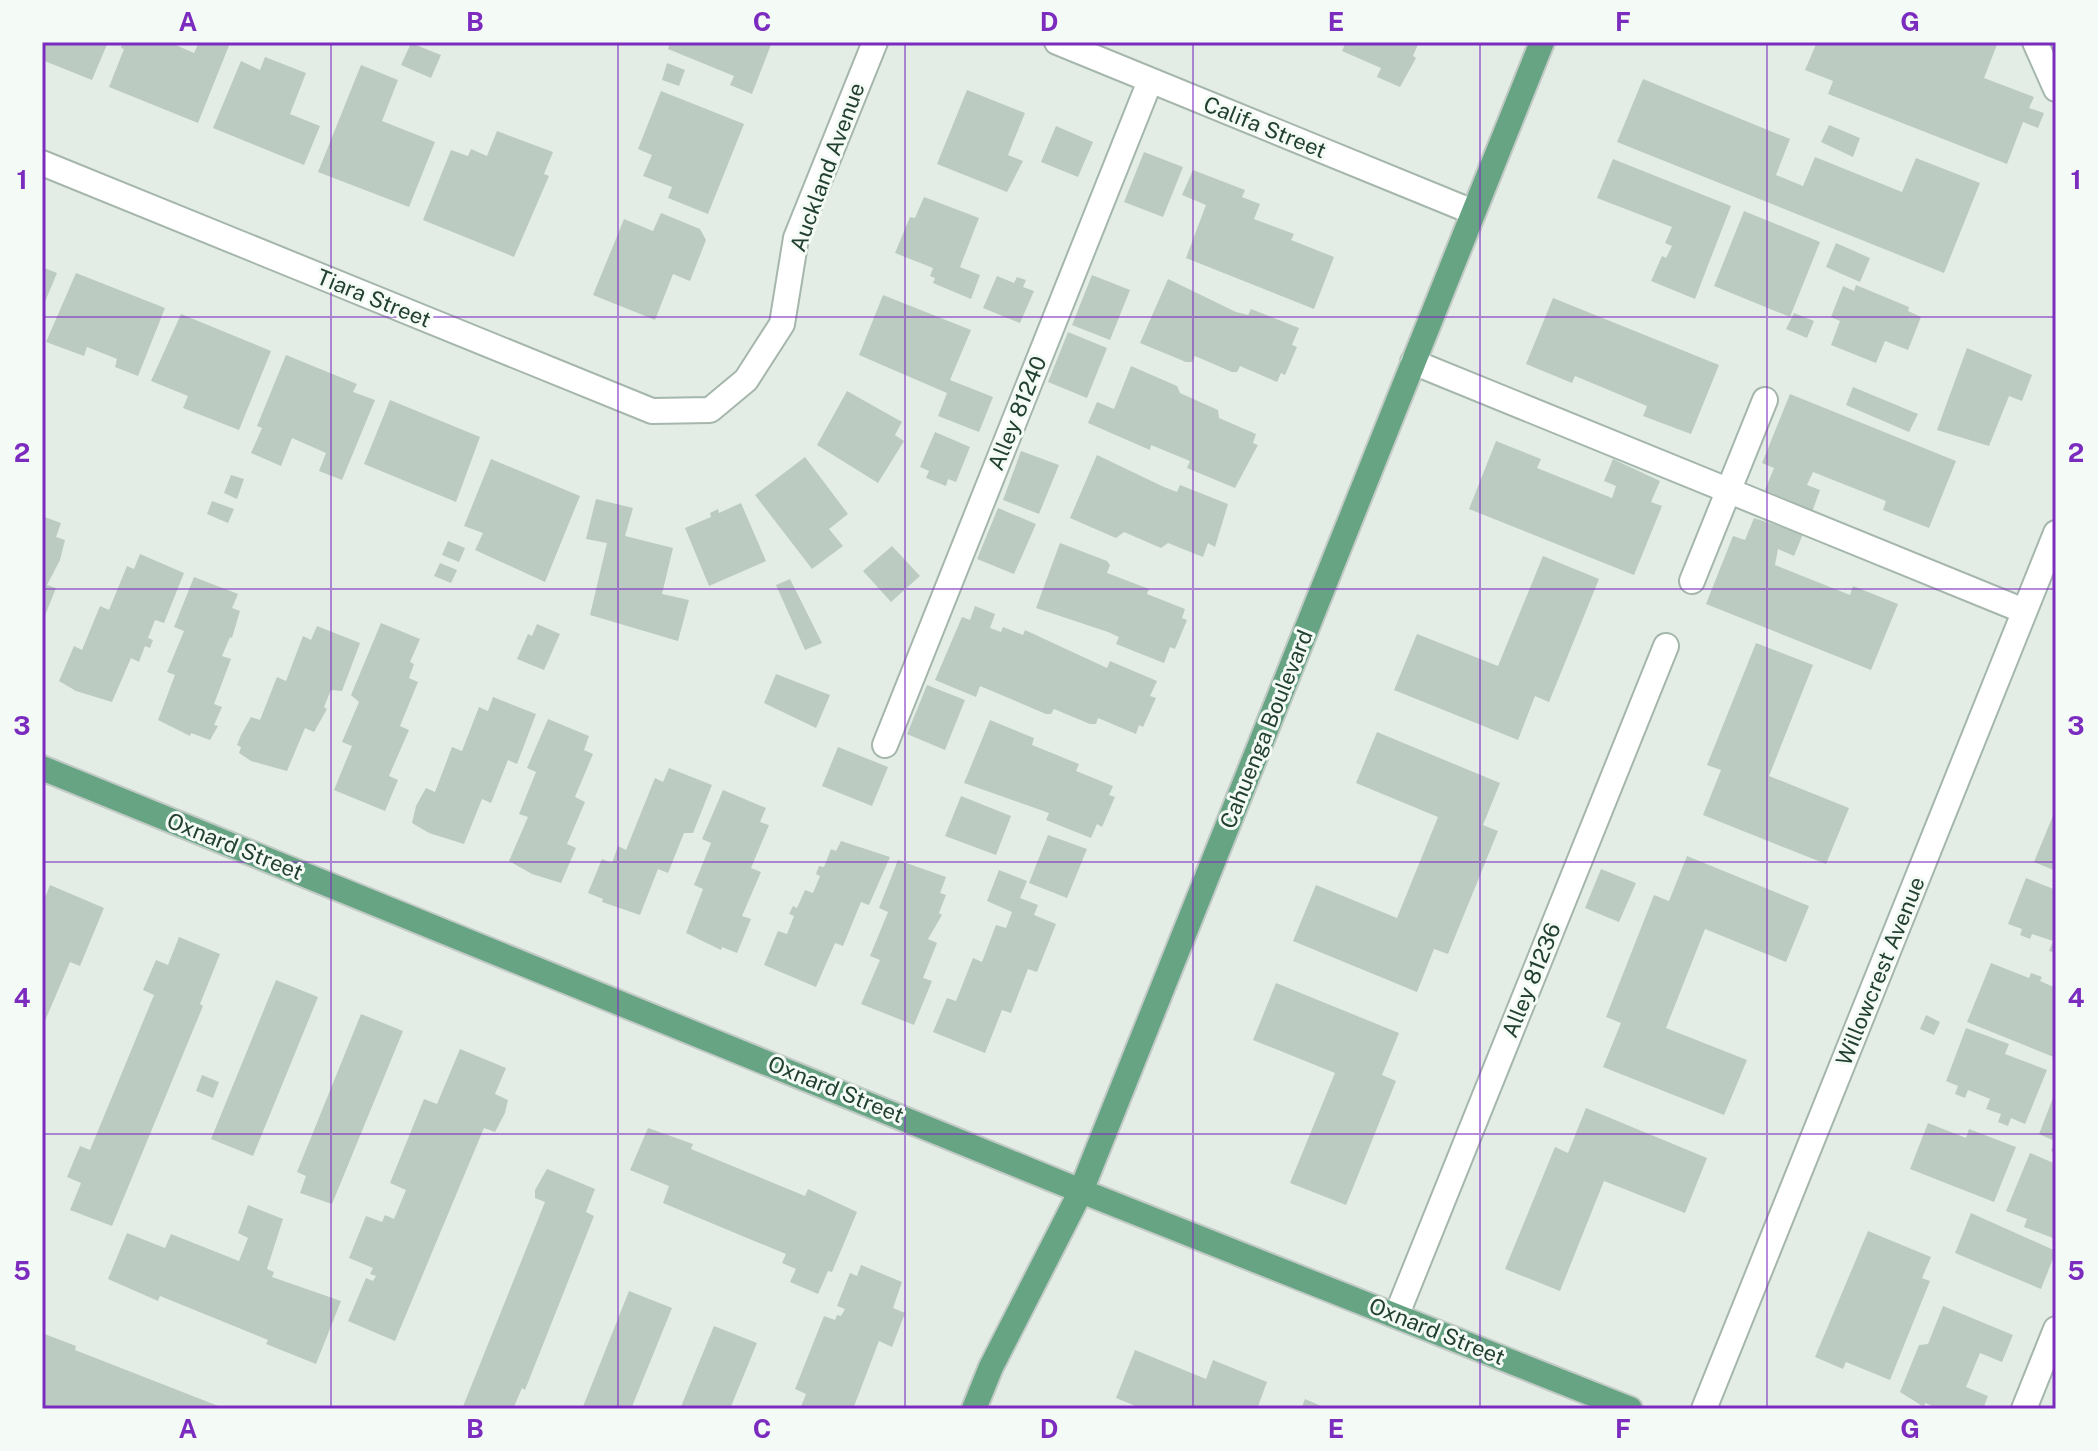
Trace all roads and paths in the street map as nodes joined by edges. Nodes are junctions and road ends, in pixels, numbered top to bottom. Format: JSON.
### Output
{"nodes":[{"id":1,"x":875,"y":42,"type":"edge"},
{"id":2,"x":1057,"y":42,"type":"edge"},
{"id":3,"x":1542,"y":42,"type":"edge"},
{"id":4,"x":2035,"y":42,"type":"edge"},
{"id":5,"x":1150,"y":81,"type":"junction"},
{"id":6,"x":2056,"y":89,"type":"edge"},
{"id":7,"x":42,"y":163,"type":"edge"},
{"id":8,"x":1473,"y":212,"type":"junction"},
{"id":9,"x":1413,"y":362,"type":"junction"},
{"id":10,"x":1765,"y":400,"type":"dead end"},
{"id":11,"x":710,"y":410,"type":"joint"},
{"id":12,"x":1729,"y":491,"type":"junction"},
{"id":13,"x":2056,"y":533,"type":"edge"},
{"id":14,"x":1692,"y":581,"type":"dead end"},
{"id":15,"x":2024,"y":611,"type":"junction"},
{"id":16,"x":1666,"y":646,"type":"dead end"},
{"id":17,"x":885,"y":745,"type":"dead end"},
{"id":18,"x":42,"y":768,"type":"edge"},
{"id":19,"x":1081,"y":1191,"type":"junction"},
{"id":20,"x":1397,"y":1314,"type":"junction"},
{"id":21,"x":2056,"y":1329,"type":"edge"},
{"id":22,"x":974,"y":1409,"type":"edge"},
{"id":23,"x":1630,"y":1409,"type":"edge"},
{"id":24,"x":1704,"y":1409,"type":"edge"},
{"id":25,"x":2024,"y":1409,"type":"edge"}],
"edges":[{"from":1,"to":11,"type":"street","name":"Auckland Avenue"},
{"from":2,"to":5,"type":"street","name":"Califa Street"},
{"from":3,"to":8,"type":"main road","name":"Cahuenga Boulevard"},
{"from":4,"to":6,"type":"street"},
{"from":5,"to":8,"type":"street","name":"Califa Street"},
{"from":5,"to":17,"type":"street","name":"Alley 81240"},
{"from":7,"to":11,"type":"street","name":"Tiara Street"},
{"from":8,"to":9,"type":"main road","name":"Cahuenga Boulevard"},
{"from":9,"to":12,"type":"street"},
{"from":9,"to":19,"type":"main road","name":"Cahuenga Boulevard"},
{"from":10,"to":12,"type":"street"},
{"from":12,"to":14,"type":"street"},
{"from":12,"to":15,"type":"street"},
{"from":13,"to":15,"type":"street","name":"Willowcrest Avenue"},
{"from":15,"to":24,"type":"street","name":"Willowcrest Avenue"},
{"from":16,"to":20,"type":"street","name":"Alley 81236"},
{"from":18,"to":19,"type":"main road","name":"Oxnard Street"},
{"from":19,"to":20,"type":"main road","name":"Oxnard Street"},
{"from":19,"to":22,"type":"main road","name":"Cahuenga Boulevard"},
{"from":20,"to":23,"type":"main road","name":"Oxnard Street"},
{"from":21,"to":25,"type":"street"}]}
